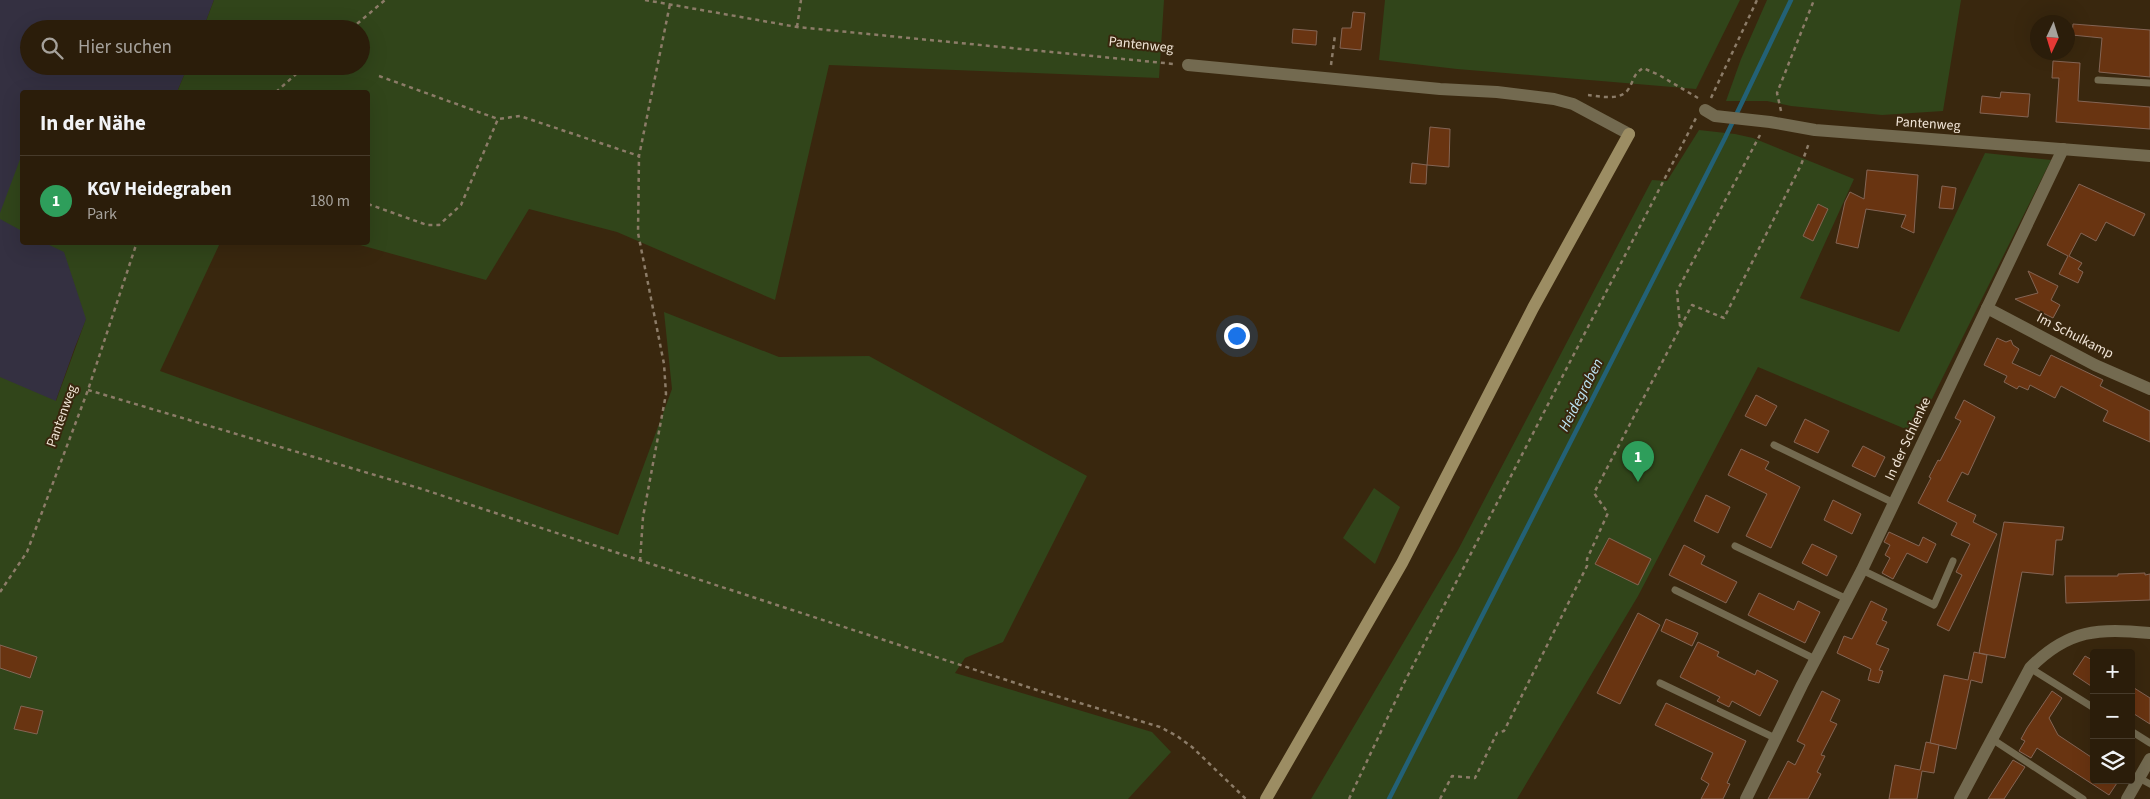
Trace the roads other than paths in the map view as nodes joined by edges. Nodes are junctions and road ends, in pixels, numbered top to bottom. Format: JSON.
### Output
{"nodes":[{"id":1,"x":1188,"y":65,"type":"road end"},
{"id":2,"x":2098,"y":80,"type":"dead end"},
{"id":3,"x":2150,"y":83,"type":"edge"},
{"id":4,"x":1705,"y":110,"type":"road end"},
{"id":5,"x":1629,"y":134,"type":"joint"},
{"id":6,"x":2063,"y":150,"type":"junction"},
{"id":7,"x":2150,"y":156,"type":"edge"},
{"id":8,"x":1987,"y":308,"type":"junction"},
{"id":9,"x":2150,"y":389,"type":"edge"},
{"id":10,"x":1774,"y":445,"type":"dead end"},
{"id":11,"x":1894,"y":503,"type":"junction"},
{"id":12,"x":1735,"y":546,"type":"dead end"},
{"id":13,"x":1953,"y":561,"type":"dead end"},
{"id":14,"x":1862,"y":570,"type":"junction"},
{"id":15,"x":1675,"y":590,"type":"dead end"},
{"id":16,"x":1846,"y":600,"type":"junction"},
{"id":17,"x":2150,"y":633,"type":"edge"},
{"id":18,"x":1815,"y":659,"type":"junction"},
{"id":19,"x":2030,"y":668,"type":"junction"},
{"id":20,"x":1660,"y":683,"type":"dead end"},
{"id":21,"x":2090,"y":706,"type":"edge"},
{"id":22,"x":2135,"y":734,"type":"edge"},
{"id":23,"x":1775,"y":738,"type":"junction"},
{"id":24,"x":1992,"y":739,"type":"junction"},
{"id":25,"x":2150,"y":743,"type":"edge"},
{"id":26,"x":2150,"y":759,"type":"edge"},
{"id":27,"x":2145,"y":781,"type":"edge"},
{"id":28,"x":1266,"y":799,"type":"edge"},
{"id":29,"x":1746,"y":799,"type":"edge"},
{"id":30,"x":1960,"y":799,"type":"edge"},
{"id":31,"x":2083,"y":799,"type":"edge"},
{"id":32,"x":2127,"y":799,"type":"edge"}],
"edges":[{"from":1,"to":5,"type":"street","name":"Pantenweg"},
{"from":2,"to":3,"type":"lane"},
{"from":4,"to":6,"type":"street","name":"Pantenweg"},
{"from":5,"to":28,"type":"main road"},
{"from":6,"to":7,"type":"street","name":"Pantenweg"},
{"from":6,"to":8,"type":"street","name":"In der Schlenke"},
{"from":8,"to":9,"type":"street","name":"Im Schulkamp"},
{"from":8,"to":11,"type":"street","name":"In der Schlenke"},
{"from":10,"to":11,"type":"lane"},
{"from":11,"to":14,"type":"street","name":"In der Schlenke"},
{"from":12,"to":16,"type":"lane"},
{"from":13,"to":14,"type":"lane"},
{"from":14,"to":16,"type":"street","name":"In der Schlenke"},
{"from":15,"to":18,"type":"lane"},
{"from":16,"to":18,"type":"street","name":"In der Schlenke"},
{"from":17,"to":19,"type":"street"},
{"from":18,"to":23,"type":"street","name":"In der Schlenke"},
{"from":19,"to":21,"type":"lane"},
{"from":19,"to":24,"type":"street"},
{"from":20,"to":23,"type":"lane"},
{"from":22,"to":25,"type":"lane"},
{"from":23,"to":29,"type":"street","name":"In der Schlenke"},
{"from":24,"to":30,"type":"street"},
{"from":24,"to":31,"type":"lane"},
{"from":26,"to":27,"type":"street"},
{"from":27,"to":32,"type":"street"}]}
